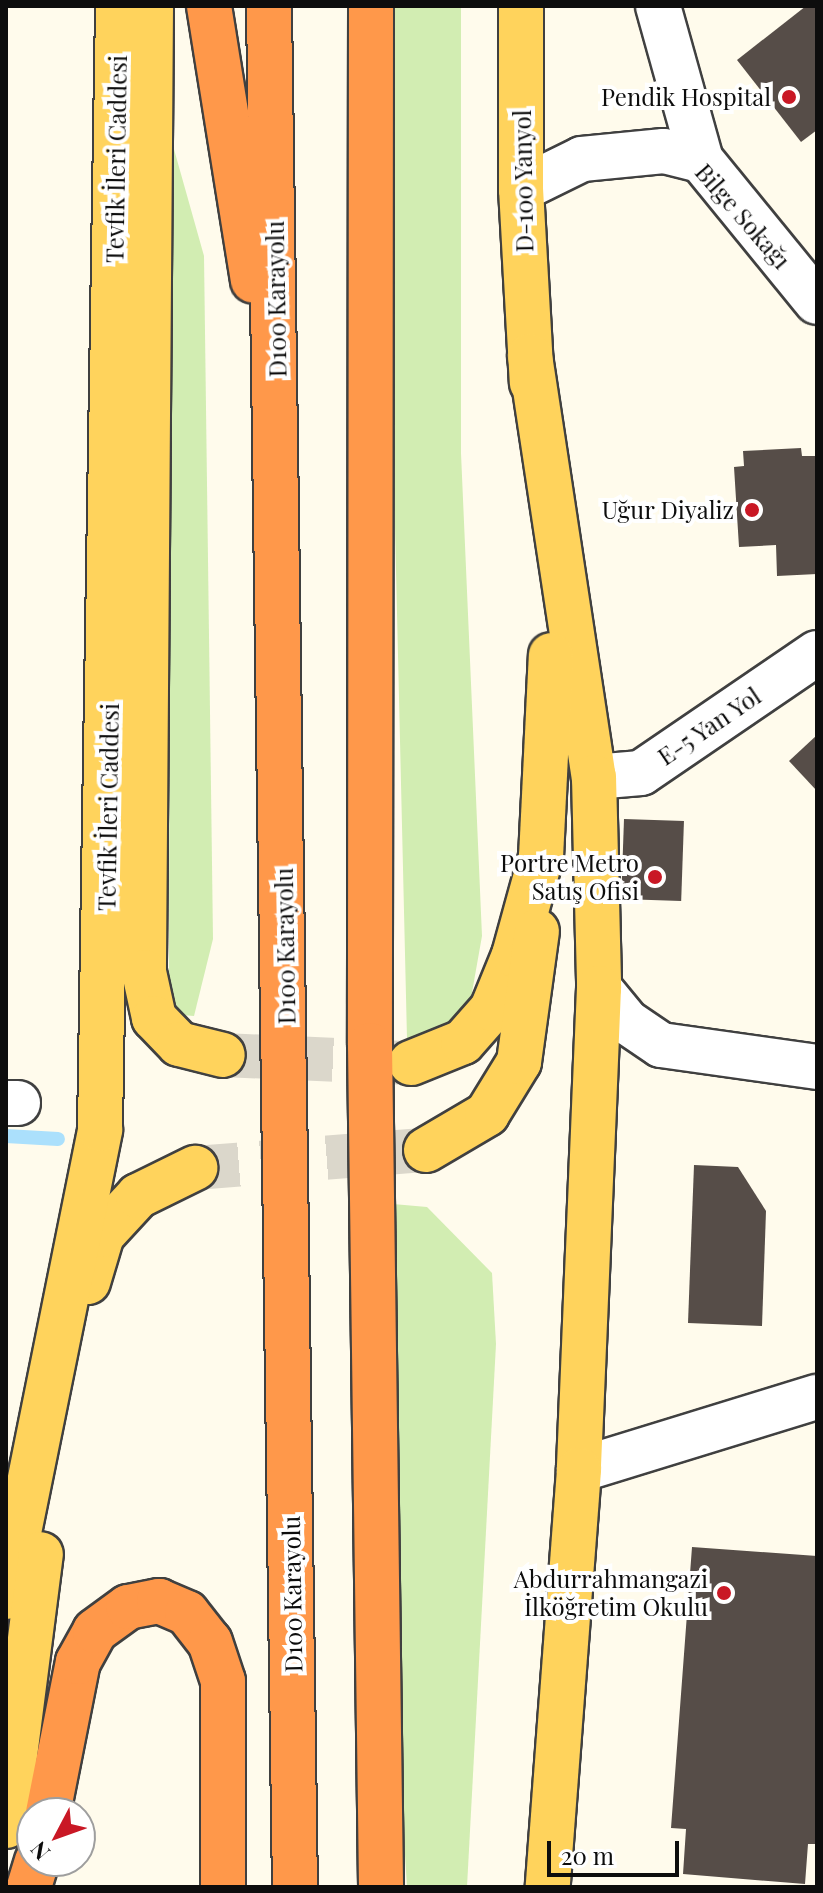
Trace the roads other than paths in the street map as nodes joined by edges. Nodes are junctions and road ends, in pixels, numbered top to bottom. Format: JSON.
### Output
{"nodes":[{"id":1,"x":118,"y":6,"type":"edge"},
{"id":2,"x":151,"y":6,"type":"edge"},
{"id":3,"x":209,"y":6,"type":"edge"},
{"id":4,"x":269,"y":6,"type":"edge"},
{"id":5,"x":371,"y":6,"type":"edge"},
{"id":6,"x":521,"y":6,"type":"edge"},
{"id":7,"x":658,"y":6,"type":"edge"},
{"id":8,"x":701,"y":160,"type":"junction"},
{"id":9,"x":521,"y":189,"type":"junction"},
{"id":10,"x":817,"y":302,"type":"edge"},
{"id":11,"x":530,"y":356,"type":"junction"},
{"id":12,"x":280,"y":444,"type":"junction"},
{"id":13,"x":817,"y":653,"type":"edge"},
{"id":14,"x":594,"y":777,"type":"junction"},
{"id":15,"x":541,"y":857,"type":"junction"},
{"id":16,"x":599,"y":988,"type":"junction"},
{"id":17,"x":223,"y":1055,"type":"tunnel mouth"},
{"id":18,"x":411,"y":1063,"type":"tunnel mouth"},
{"id":19,"x":817,"y":1067,"type":"edge"},
{"id":20,"x":426,"y":1150,"type":"tunnel mouth"},
{"id":21,"x":195,"y":1168,"type":"tunnel mouth"},
{"id":22,"x":817,"y":1397,"type":"edge"},
{"id":23,"x":579,"y":1470,"type":"junction"},
{"id":24,"x":13,"y":1523,"type":"edge"},
{"id":25,"x":6,"y":1597,"type":"edge"},
{"id":26,"x":51,"y":1797,"type":"edge"},
{"id":27,"x":6,"y":1826,"type":"edge"},
{"id":28,"x":223,"y":1887,"type":"edge"},
{"id":29,"x":295,"y":1887,"type":"edge"},
{"id":30,"x":381,"y":1887,"type":"edge"},
{"id":31,"x":548,"y":1887,"type":"edge"}],
"edges":[{"from":1,"to":24,"type":"main road","name":"Tevfik İleri Caddesi"},
{"from":2,"to":17,"type":"main road"},
{"from":3,"to":12,"type":"highway"},
{"from":4,"to":12,"type":"highway","name":"D100 Karayolu"},
{"from":5,"to":30,"type":"highway"},
{"from":6,"to":9,"type":"main road","name":"D-100 Yanyol"},
{"from":7,"to":8,"type":"street"},
{"from":8,"to":9,"type":"street","name":"Bilge Sokağı"},
{"from":8,"to":10,"type":"street","name":"Bilge Sokağı"},
{"from":9,"to":11,"type":"main road","name":"D-100 Yanyol"},
{"from":11,"to":14,"type":"main road"},
{"from":11,"to":15,"type":"main road"},
{"from":12,"to":29,"type":"highway","name":"D100 Karayolu"},
{"from":13,"to":14,"type":"street","name":"E-5 Yan Yol"},
{"from":14,"to":16,"type":"main road"},
{"from":15,"to":18,"type":"main road"},
{"from":15,"to":20,"type":"main road"},
{"from":16,"to":19,"type":"street"},
{"from":16,"to":23,"type":"main road"},
{"from":21,"to":27,"type":"main road"},
{"from":22,"to":23,"type":"street"},
{"from":23,"to":31,"type":"main road"},
{"from":24,"to":25,"type":"main road","name":"Tevfik İleri Caddesi"},
{"from":26,"to":28,"type":"highway"}]}
